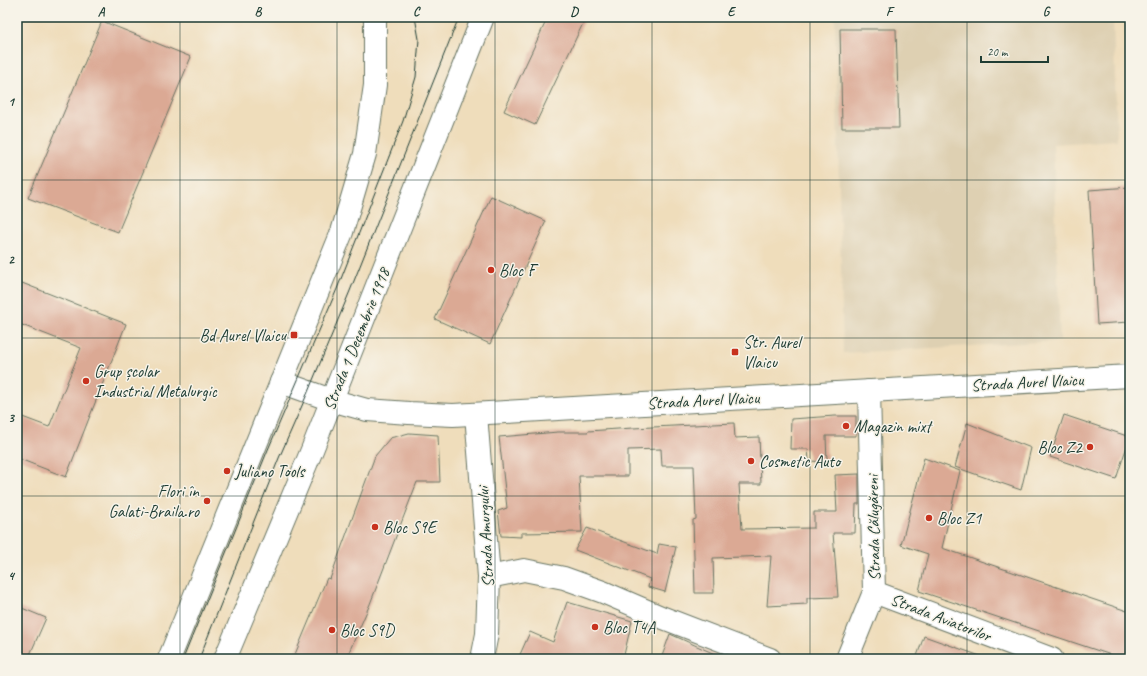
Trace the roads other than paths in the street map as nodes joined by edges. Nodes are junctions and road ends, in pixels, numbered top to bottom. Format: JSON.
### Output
{"nodes":[{"id":1,"x":375,"y":17,"type":"edge"},
{"id":2,"x":483,"y":17,"type":"edge"},
{"id":3,"x":1130,"y":376,"type":"edge"},
{"id":4,"x":281,"y":382,"type":"junction"},
{"id":5,"x":870,"y":391,"type":"junction"},
{"id":6,"x":331,"y":400,"type":"junction"},
{"id":7,"x":476,"y":414,"type":"junction"},
{"id":8,"x":489,"y":577,"type":"junction"},
{"id":9,"x":874,"y":592,"type":"junction"},
{"id":10,"x":168,"y":659,"type":"edge"},
{"id":11,"x":225,"y":659,"type":"edge"},
{"id":12,"x":482,"y":659,"type":"edge"},
{"id":13,"x":770,"y":659,"type":"edge"},
{"id":14,"x":848,"y":659,"type":"edge"},
{"id":15,"x":1052,"y":659,"type":"edge"}],
"edges":[{"from":1,"to":4,"type":"main road"},
{"from":2,"to":6,"type":"main road","name":"Strada 1 Decembrie 1918"},
{"from":3,"to":5,"type":"main road","name":"Strada Aurel Vlaicu"},
{"from":4,"to":6,"type":"main road","name":"Strada Aurel Vlaicu"},
{"from":4,"to":10,"type":"main road"},
{"from":5,"to":7,"type":"main road","name":"Strada Aurel Vlaicu"},
{"from":5,"to":9,"type":"main road","name":"Strada Călugăreni"},
{"from":6,"to":7,"type":"main road","name":"Strada Aurel Vlaicu"},
{"from":6,"to":11,"type":"main road","name":"Strada 1 Decembrie 1918"},
{"from":7,"to":8,"type":"main road","name":"Strada Amurgului"},
{"from":8,"to":12,"type":"main road","name":"Strada Amurgului"},
{"from":8,"to":13,"type":"main road"},
{"from":9,"to":14,"type":"main road","name":"Strada Călugăreni"},
{"from":9,"to":15,"type":"main road","name":"Strada Aviatorilor"}]}
